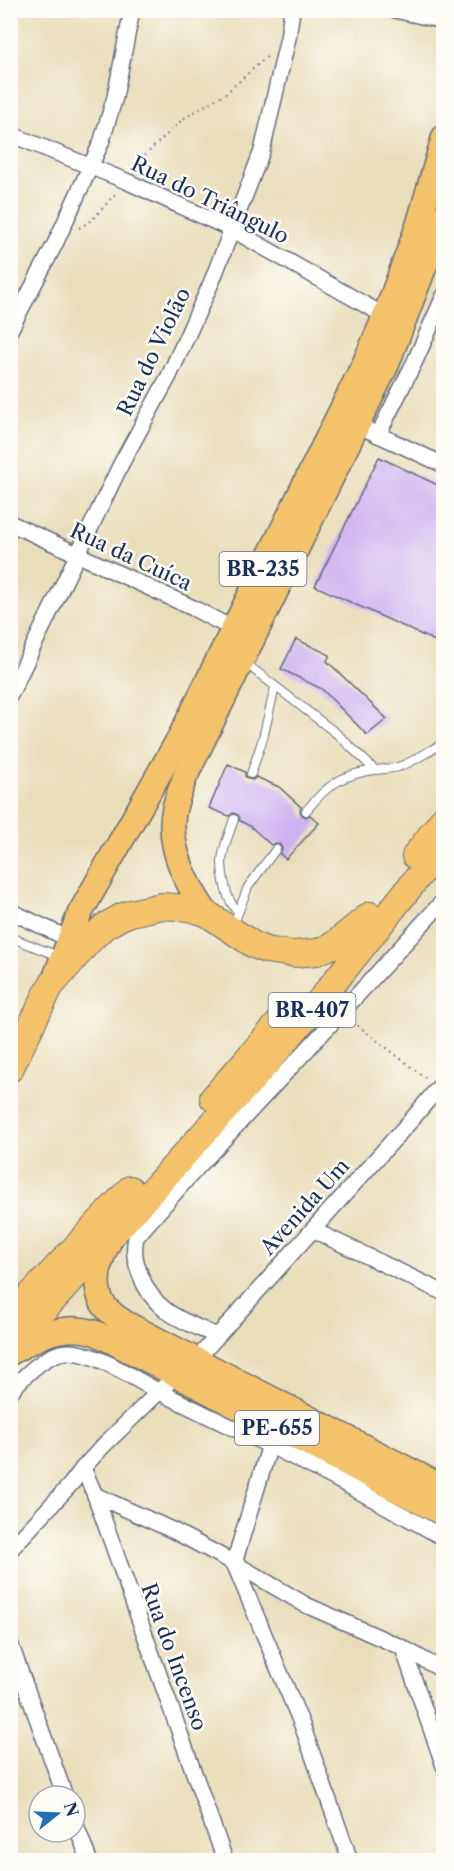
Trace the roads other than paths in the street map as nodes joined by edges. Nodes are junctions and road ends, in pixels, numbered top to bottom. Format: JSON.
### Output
{"nodes":[{"id":1,"x":132,"y":10,"type":"edge"},
{"id":2,"x":292,"y":10,"type":"edge"},
{"id":3,"x":395,"y":10,"type":"edge"},
{"id":4,"x":444,"y":21,"type":"edge"},
{"id":5,"x":10,"y":134,"type":"edge"},
{"id":6,"x":444,"y":138,"type":"edge"},
{"id":7,"x":91,"y":167,"type":"junction"},
{"id":8,"x":444,"y":216,"type":"edge"},
{"id":9,"x":233,"y":230,"type":"junction"},
{"id":10,"x":444,"y":296,"type":"edge"},
{"id":11,"x":386,"y":316,"type":"junction"},
{"id":12,"x":10,"y":330,"type":"edge"},
{"id":13,"x":368,"y":430,"type":"junction"},
{"id":14,"x":444,"y":465,"type":"edge"},
{"id":15,"x":10,"y":523,"type":"edge"},
{"id":16,"x":77,"y":555,"type":"junction"},
{"id":17,"x":233,"y":646,"type":"junction"},
{"id":18,"x":275,"y":687,"type":"junction"},
{"id":19,"x":10,"y":695,"type":"edge"},
{"id":20,"x":444,"y":743,"type":"edge"},
{"id":21,"x":375,"y":770,"type":"junction"},
{"id":22,"x":251,"y":774,"type":"dead end"},
{"id":23,"x":306,"y":811,"type":"dead end"},
{"id":24,"x":444,"y":818,"type":"edge"},
{"id":25,"x":234,"y":819,"type":"dead end"},
{"id":26,"x":444,"y":844,"type":"edge"},
{"id":27,"x":276,"y":849,"type":"dead end"},
{"id":28,"x":444,"y":900,"type":"edge"},
{"id":29,"x":10,"y":911,"type":"edge"},
{"id":30,"x":206,"y":913,"type":"junction"},
{"id":31,"x":370,"y":915,"type":"junction"},
{"id":32,"x":235,"y":921,"type":"junction"},
{"id":33,"x":10,"y":937,"type":"edge"},
{"id":34,"x":66,"y":949,"type":"junction"},
{"id":35,"x":50,"y":987,"type":"junction"},
{"id":36,"x":10,"y":1069,"type":"edge"},
{"id":37,"x":442,"y":1089,"type":"edge"},
{"id":38,"x":178,"y":1175,"type":"junction"},
{"id":39,"x":313,"y":1230,"type":"junction"},
{"id":40,"x":114,"y":1232,"type":"junction"},
{"id":41,"x":444,"y":1293,"type":"edge"},
{"id":42,"x":10,"y":1317,"type":"edge"},
{"id":43,"x":217,"y":1336,"type":"junction"},
{"id":44,"x":10,"y":1348,"type":"edge"},
{"id":45,"x":10,"y":1353,"type":"edge"},
{"id":46,"x":196,"y":1360,"type":"junction"},
{"id":47,"x":176,"y":1375,"type":"junction"},
{"id":48,"x":10,"y":1392,"type":"edge"},
{"id":49,"x":158,"y":1392,"type":"junction"},
{"id":50,"x":270,"y":1445,"type":"junction"},
{"id":51,"x":82,"y":1468,"type":"junction"},
{"id":52,"x":444,"y":1488,"type":"edge"},
{"id":53,"x":95,"y":1495,"type":"junction"},
{"id":54,"x":444,"y":1514,"type":"edge"},
{"id":55,"x":444,"y":1538,"type":"edge"},
{"id":56,"x":10,"y":1550,"type":"edge"},
{"id":57,"x":234,"y":1563,"type":"junction"},
{"id":58,"x":10,"y":1643,"type":"edge"},
{"id":59,"x":403,"y":1648,"type":"junction"},
{"id":60,"x":444,"y":1671,"type":"edge"},
{"id":61,"x":444,"y":1766,"type":"edge"},
{"id":62,"x":62,"y":1784,"type":"edge"},
{"id":63,"x":83,"y":1844,"type":"edge"},
{"id":64,"x":89,"y":1860,"type":"edge"},
{"id":65,"x":225,"y":1860,"type":"edge"},
{"id":66,"x":350,"y":1860,"type":"edge"}],
"edges":[{"from":1,"to":7,"type":"street"},
{"from":2,"to":9,"type":"street","name":"Rua do Violão"},
{"from":3,"to":4,"type":"street"},
{"from":5,"to":7,"type":"street","name":"Rua do Triângulo"},
{"from":6,"to":11,"type":"main road","name":"BR-235","number":"BR-235"},
{"from":7,"to":9,"type":"street","name":"Rua do Triângulo"},
{"from":7,"to":12,"type":"street"},
{"from":8,"to":13,"type":"main road","name":"BR-235","number":"BR-235"},
{"from":9,"to":11,"type":"street","name":"Rua do Triângulo"},
{"from":9,"to":16,"type":"street","name":"Rua do Violão"},
{"from":10,"to":13,"type":"street"},
{"from":11,"to":17,"type":"main road","name":"BR-235","number":"BR-235"},
{"from":13,"to":14,"type":"street"},
{"from":13,"to":17,"type":"main road","name":"BR-235","number":"BR-235"},
{"from":15,"to":16,"type":"street","name":"Rua da Cuíca"},
{"from":16,"to":17,"type":"street","name":"Rua da Cuíca"},
{"from":16,"to":19,"type":"street","name":"Rua do Violão"},
{"from":17,"to":18,"type":"lane"},
{"from":17,"to":30,"type":"main road","name":"BR-235","number":"BR-235"},
{"from":17,"to":34,"type":"main road","name":"BR-235","number":"BR-235"},
{"from":18,"to":21,"type":"lane"},
{"from":18,"to":22,"type":"lane"},
{"from":20,"to":21,"type":"lane"},
{"from":21,"to":23,"type":"lane"},
{"from":24,"to":31,"type":"highway"},
{"from":25,"to":32,"type":"lane"},
{"from":26,"to":38,"type":"highway","number":"BR-407"},
{"from":27,"to":32,"type":"lane"},
{"from":28,"to":38,"type":"street"},
{"from":29,"to":34,"type":"street"},
{"from":30,"to":32,"type":"highway"},
{"from":30,"to":35,"type":"highway"},
{"from":31,"to":32,"type":"highway"},
{"from":31,"to":42,"type":"highway"},
{"from":33,"to":34,"type":"lane"},
{"from":34,"to":35,"type":"main road","name":"BR-235","number":"BR-235"},
{"from":35,"to":36,"type":"highway"},
{"from":37,"to":39,"type":"street","name":"Avenida Um"},
{"from":38,"to":40,"type":"highway","number":"BR-407"},
{"from":38,"to":43,"type":"street"},
{"from":39,"to":41,"type":"street"},
{"from":39,"to":43,"type":"street","name":"Avenida Um"},
{"from":40,"to":44,"type":"highway","number":"BR-407"},
{"from":40,"to":46,"type":"main road","number":"PE-655"},
{"from":43,"to":46,"type":"street","name":"Avenida Um"},
{"from":45,"to":47,"type":"main road","number":"PE-655"},
{"from":46,"to":52,"type":"main road","number":"PE-655"},
{"from":47,"to":49,"type":"street"},
{"from":47,"to":54,"type":"main road","number":"PE-655"},
{"from":48,"to":49,"type":"street"},
{"from":49,"to":50,"type":"street"},
{"from":49,"to":51,"type":"street"},
{"from":50,"to":55,"type":"street"},
{"from":50,"to":57,"type":"street"},
{"from":51,"to":53,"type":"street","name":"Rua do Incenso"},
{"from":51,"to":56,"type":"street"},
{"from":53,"to":57,"type":"street"},
{"from":53,"to":65,"type":"street","name":"Rua do Incenso"},
{"from":57,"to":59,"type":"street"},
{"from":57,"to":66,"type":"street"},
{"from":58,"to":62,"type":"street"},
{"from":59,"to":60,"type":"street"},
{"from":59,"to":61,"type":"street"},
{"from":63,"to":64,"type":"street"}]}
